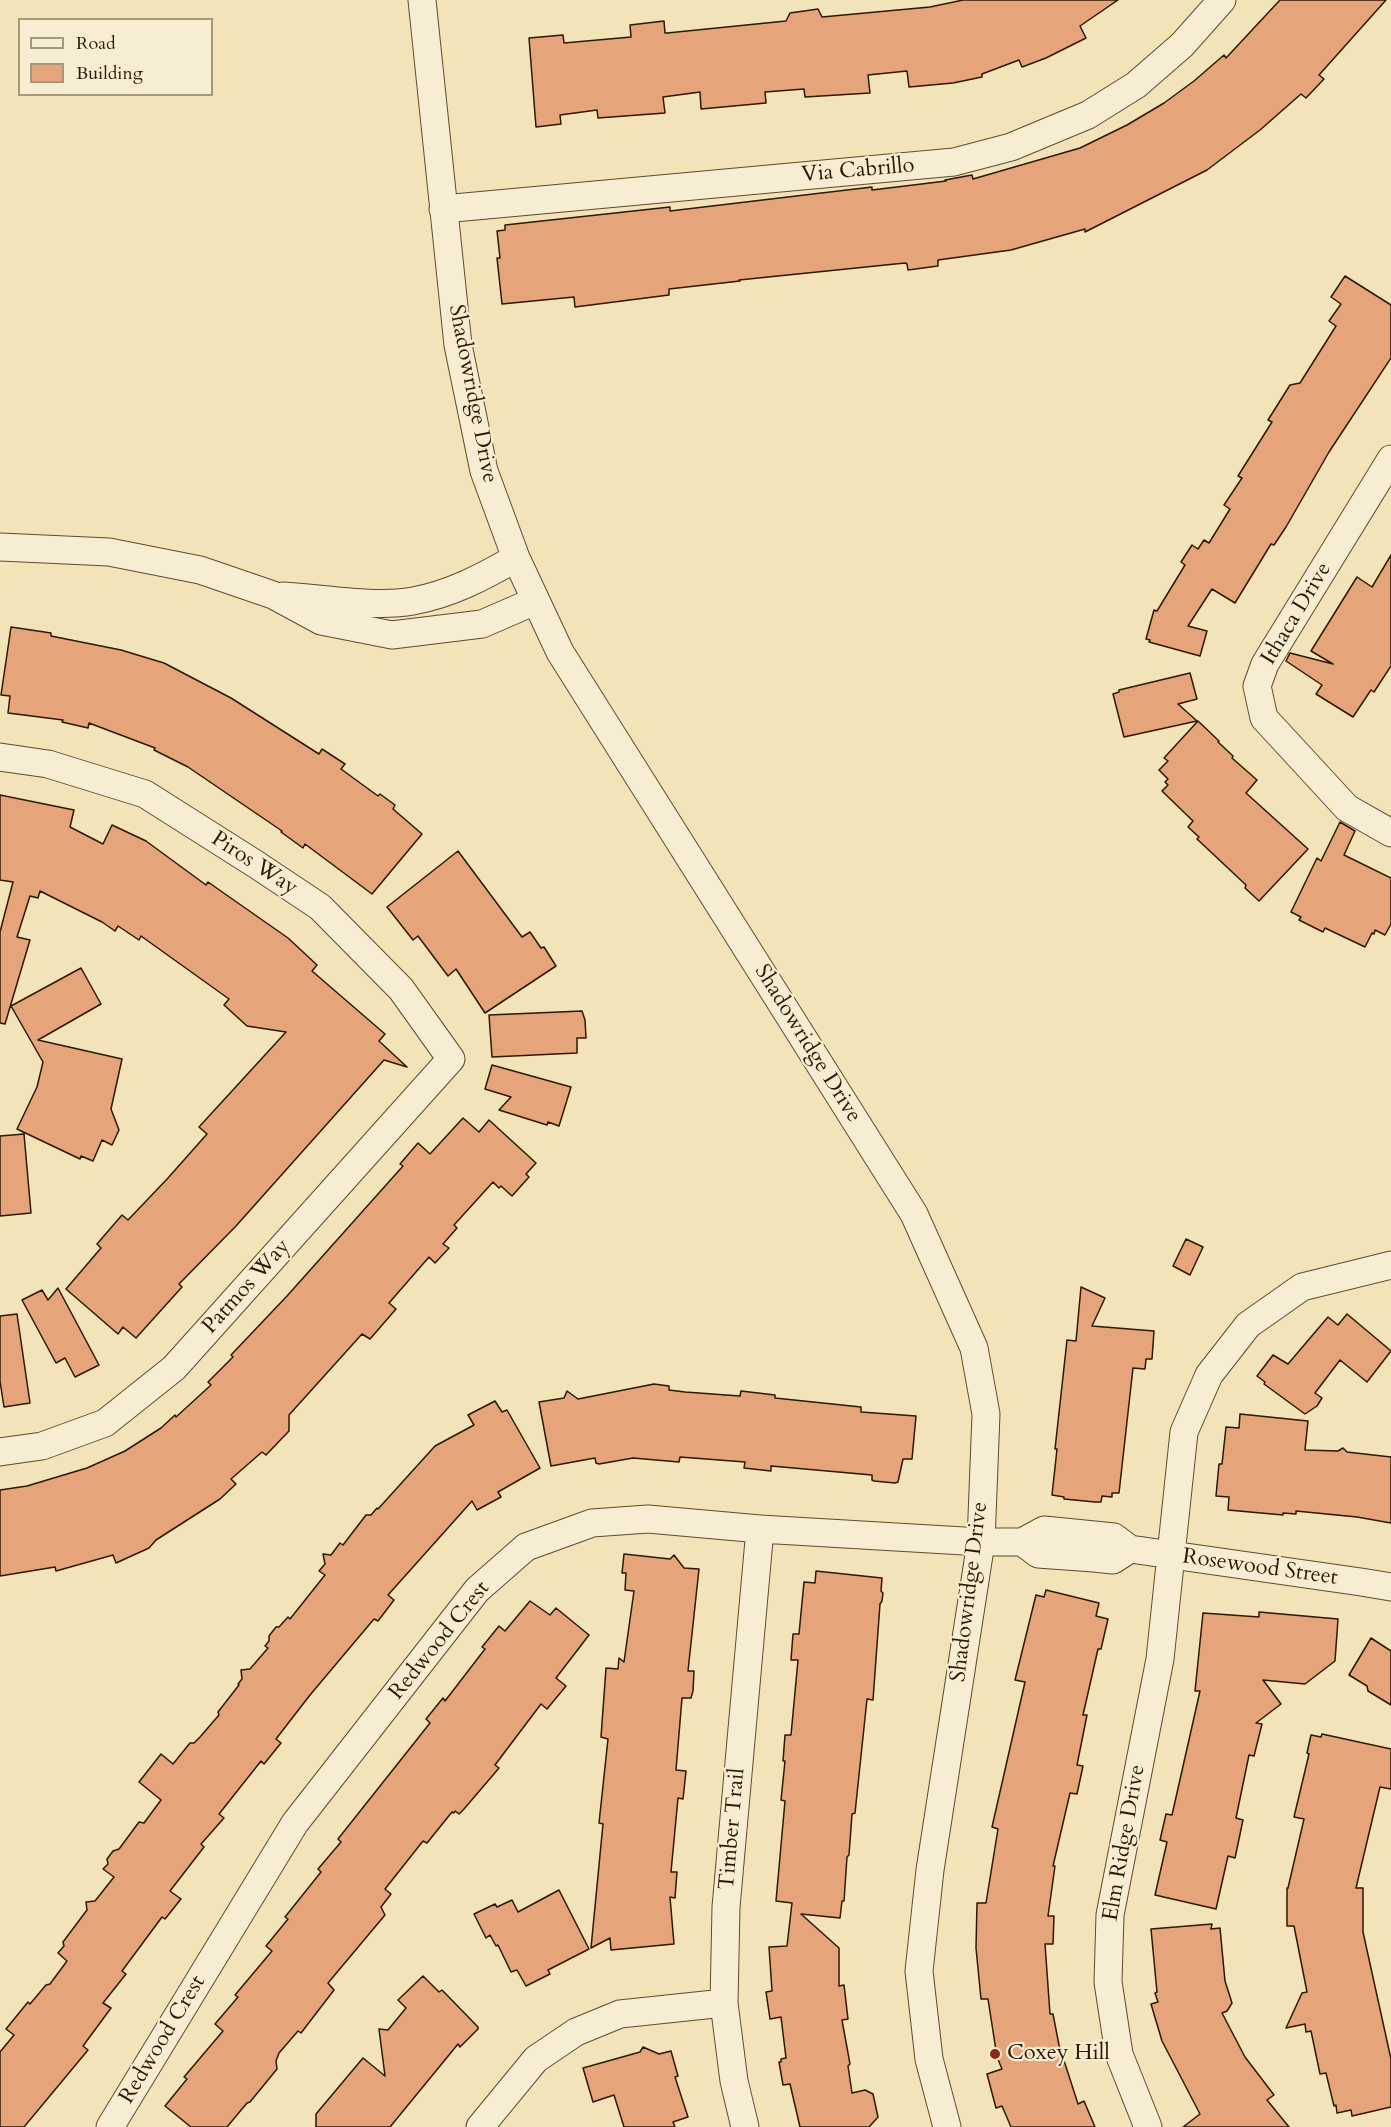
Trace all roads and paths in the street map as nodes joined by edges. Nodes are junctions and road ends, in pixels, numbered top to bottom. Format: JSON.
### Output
{"nodes":[{"id":1,"x":423,"y":0,"type":"edge"},
{"id":2,"x":1222,"y":0,"type":"edge"},
{"id":3,"x":443,"y":208,"type":"junction"},
{"id":4,"x":1391,"y":459,"type":"edge"},
{"id":5,"x":0,"y":547,"type":"edge"},
{"id":6,"x":516,"y":558,"type":"junction"},
{"id":7,"x":273,"y":596,"type":"junction"},
{"id":8,"x":535,"y":601,"type":"junction"},
{"id":9,"x":386,"y":603,"type":"junction"},
{"id":10,"x":392,"y":635,"type":"junction"},
{"id":11,"x":0,"y":757,"type":"edge"},
{"id":12,"x":1391,"y":833,"type":"edge"},
{"id":13,"x":451,"y":1059,"type":"joint"},
{"id":14,"x":1391,"y":1265,"type":"edge"},
{"id":15,"x":0,"y":1452,"type":"edge"},
{"id":16,"x":760,"y":1530,"type":"junction"},
{"id":17,"x":981,"y":1542,"type":"junction"},
{"id":18,"x":1170,"y":1555,"type":"junction"},
{"id":19,"x":1391,"y":1587,"type":"edge"},
{"id":20,"x":724,"y":2003,"type":"junction"},
{"id":21,"x":110,"y":2127,"type":"edge"},
{"id":22,"x":480,"y":2127,"type":"edge"},
{"id":23,"x":745,"y":2127,"type":"edge"},
{"id":24,"x":947,"y":2127,"type":"edge"},
{"id":25,"x":1148,"y":2127,"type":"edge"}],
"edges":[{"from":1,"to":3,"type":"street","name":"Shadowridge Drive"},
{"from":2,"to":3,"type":"street","name":"Via Cabrillo"},
{"from":3,"to":6,"type":"street","name":"Shadowridge Drive"},
{"from":4,"to":12,"type":"street","name":"Ithaca Drive"},
{"from":5,"to":7,"type":"street"},
{"from":6,"to":8,"type":"street","name":"Shadowridge Drive"},
{"from":6,"to":9,"type":"street"},
{"from":7,"to":9,"type":"street"},
{"from":7,"to":10,"type":"street"},
{"from":8,"to":10,"type":"street"},
{"from":8,"to":17,"type":"street","name":"Shadowridge Drive"},
{"from":9,"to":10,"type":"street"},
{"from":11,"to":13,"type":"street","name":"Piros Way"},
{"from":13,"to":15,"type":"street","name":"Patmos Way"},
{"from":14,"to":18,"type":"street","name":"Elm Ridge Drive"},
{"from":16,"to":17,"type":"street","name":"Redwood Crest"},
{"from":16,"to":20,"type":"street","name":"Timber Trail"},
{"from":16,"to":21,"type":"street","name":"Redwood Crest"},
{"from":17,"to":18,"type":"street","name":"Rosewood Street"},
{"from":17,"to":24,"type":"street","name":"Shadowridge Drive"},
{"from":18,"to":19,"type":"street","name":"Rosewood Street"},
{"from":18,"to":25,"type":"street","name":"Elm Ridge Drive"},
{"from":20,"to":22,"type":"street"},
{"from":20,"to":23,"type":"street","name":"Timber Trail"}]}
